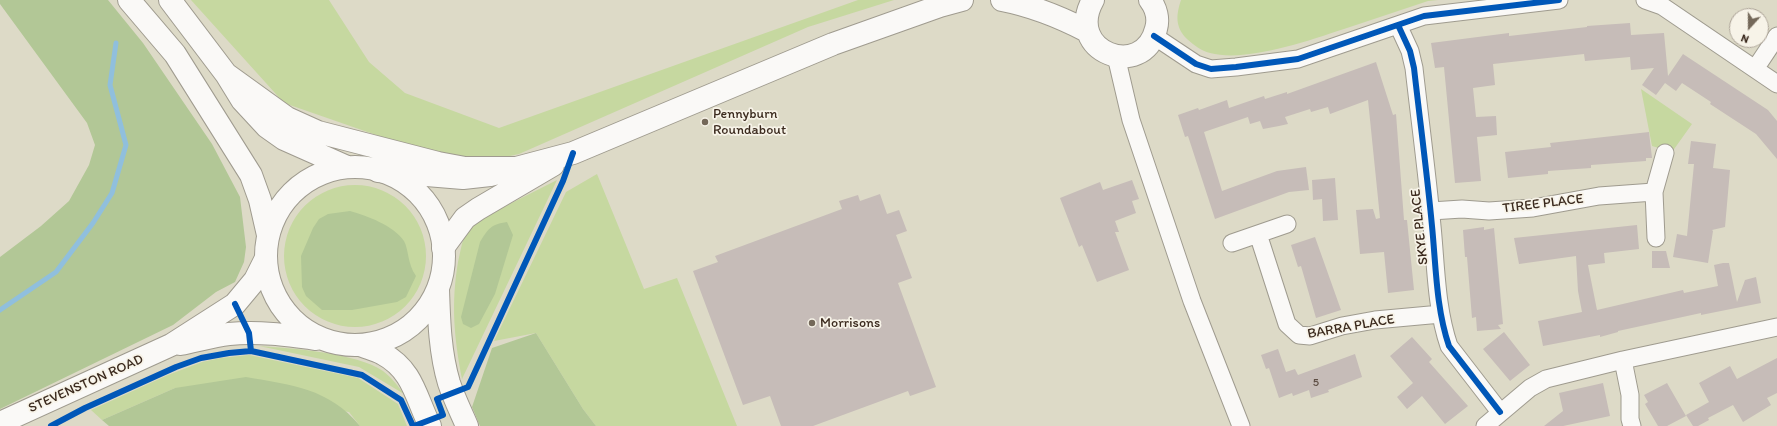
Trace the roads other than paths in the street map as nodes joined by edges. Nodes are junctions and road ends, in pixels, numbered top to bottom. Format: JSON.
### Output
{"nodes":[{"id":1,"x":129,"y":0,"type":"edge"},
{"id":2,"x":170,"y":0,"type":"edge"},
{"id":3,"x":962,"y":0,"type":"edge"},
{"id":4,"x":1002,"y":0,"type":"edge"},
{"id":5,"x":1093,"y":0,"type":"edge"},
{"id":6,"x":1560,"y":0,"type":"edge"},
{"id":7,"x":1645,"y":0,"type":"edge"},
{"id":8,"x":1156,"y":4,"type":"edge"},
{"id":9,"x":1398,"y":25,"type":"junction"},
{"id":10,"x":1087,"y":31,"type":"junction"},
{"id":11,"x":1154,"y":36,"type":"junction"},
{"id":12,"x":1777,"y":36,"type":"edge"},
{"id":13,"x":1116,"y":56,"type":"junction"},
{"id":14,"x":1754,"y":69,"type":"junction"},
{"id":15,"x":226,"y":74,"type":"junction"},
{"id":16,"x":1777,"y":84,"type":"edge"},
{"id":17,"x":573,"y":153,"type":"junction"},
{"id":18,"x":1665,"y":153,"type":"dead end"},
{"id":19,"x":347,"y":167,"type":"junction"},
{"id":20,"x":516,"y":168,"type":"junction"},
{"id":21,"x":378,"y":170,"type":"junction"},
{"id":22,"x":1654,"y":192,"type":"junction"},
{"id":23,"x":1431,"y":211,"type":"junction"},
{"id":24,"x":1287,"y":224,"type":"dead end"},
{"id":25,"x":1258,"y":234,"type":"junction"},
{"id":26,"x":268,"y":235,"type":"junction"},
{"id":27,"x":1656,"y":238,"type":"dead end"},
{"id":28,"x":1232,"y":243,"type":"dead end"},
{"id":29,"x":443,"y":248,"type":"junction"},
{"id":30,"x":265,"y":260,"type":"junction"},
{"id":31,"x":438,"y":288,"type":"junction"},
{"id":32,"x":1441,"y":314,"type":"junction"},
{"id":33,"x":1777,"y":327,"type":"edge"},
{"id":34,"x":325,"y":340,"type":"junction"},
{"id":35,"x":171,"y":345,"type":"junction"},
{"id":36,"x":360,"y":345,"type":"junction"},
{"id":37,"x":1623,"y":360,"type":"junction"},
{"id":38,"x":1500,"y":412,"type":"junction"},
{"id":39,"x":3,"y":423,"type":"edge"},
{"id":40,"x":430,"y":426,"type":"edge"},
{"id":41,"x":467,"y":426,"type":"edge"},
{"id":42,"x":1241,"y":426,"type":"edge"},
{"id":43,"x":1484,"y":426,"type":"edge"},
{"id":44,"x":1632,"y":426,"type":"edge"}],
"edges":[{"from":1,"to":26,"type":"main road"},
{"from":2,"to":15,"type":"main road"},
{"from":3,"to":17,"type":"main road"},
{"from":4,"to":10,"type":"main road"},
{"from":5,"to":10,"type":"main road"},
{"from":6,"to":9,"type":"street"},
{"from":7,"to":14,"type":"street"},
{"from":8,"to":11,"type":"main road"},
{"from":9,"to":11,"type":"street"},
{"from":9,"to":23,"type":"street","name":"SKYE PLACE"},
{"from":10,"to":13,"type":"main road"},
{"from":11,"to":13,"type":"main road"},
{"from":12,"to":14,"type":"street"},
{"from":13,"to":42,"type":"street"},
{"from":14,"to":16,"type":"street"},
{"from":15,"to":19,"type":"main road"},
{"from":15,"to":20,"type":"main road"},
{"from":17,"to":20,"type":"main road"},
{"from":17,"to":29,"type":"main road"},
{"from":18,"to":22,"type":"street"},
{"from":19,"to":21,"type":"main road"},
{"from":19,"to":26,"type":"main road"},
{"from":20,"to":21,"type":"main road"},
{"from":21,"to":29,"type":"main road"},
{"from":22,"to":23,"type":"street","name":"TIREE PLACE"},
{"from":22,"to":27,"type":"street"},
{"from":23,"to":32,"type":"street","name":"SKYE PLACE"},
{"from":24,"to":25,"type":"street"},
{"from":25,"to":28,"type":"street"},
{"from":25,"to":32,"type":"street","name":"BARRA PLACE"},
{"from":26,"to":30,"type":"main road"},
{"from":29,"to":31,"type":"main road"},
{"from":30,"to":34,"type":"main road"},
{"from":30,"to":35,"type":"main road"},
{"from":31,"to":36,"type":"main road"},
{"from":31,"to":41,"type":"main road"},
{"from":32,"to":38,"type":"street","name":"SKYE PLACE"},
{"from":33,"to":37,"type":"street"},
{"from":34,"to":35,"type":"main road"},
{"from":34,"to":36,"type":"main road"},
{"from":35,"to":39,"type":"main road","name":"STEVENSTON ROAD"},
{"from":36,"to":40,"type":"main road"},
{"from":37,"to":38,"type":"street"},
{"from":37,"to":44,"type":"street"},
{"from":38,"to":43,"type":"street"}]}
